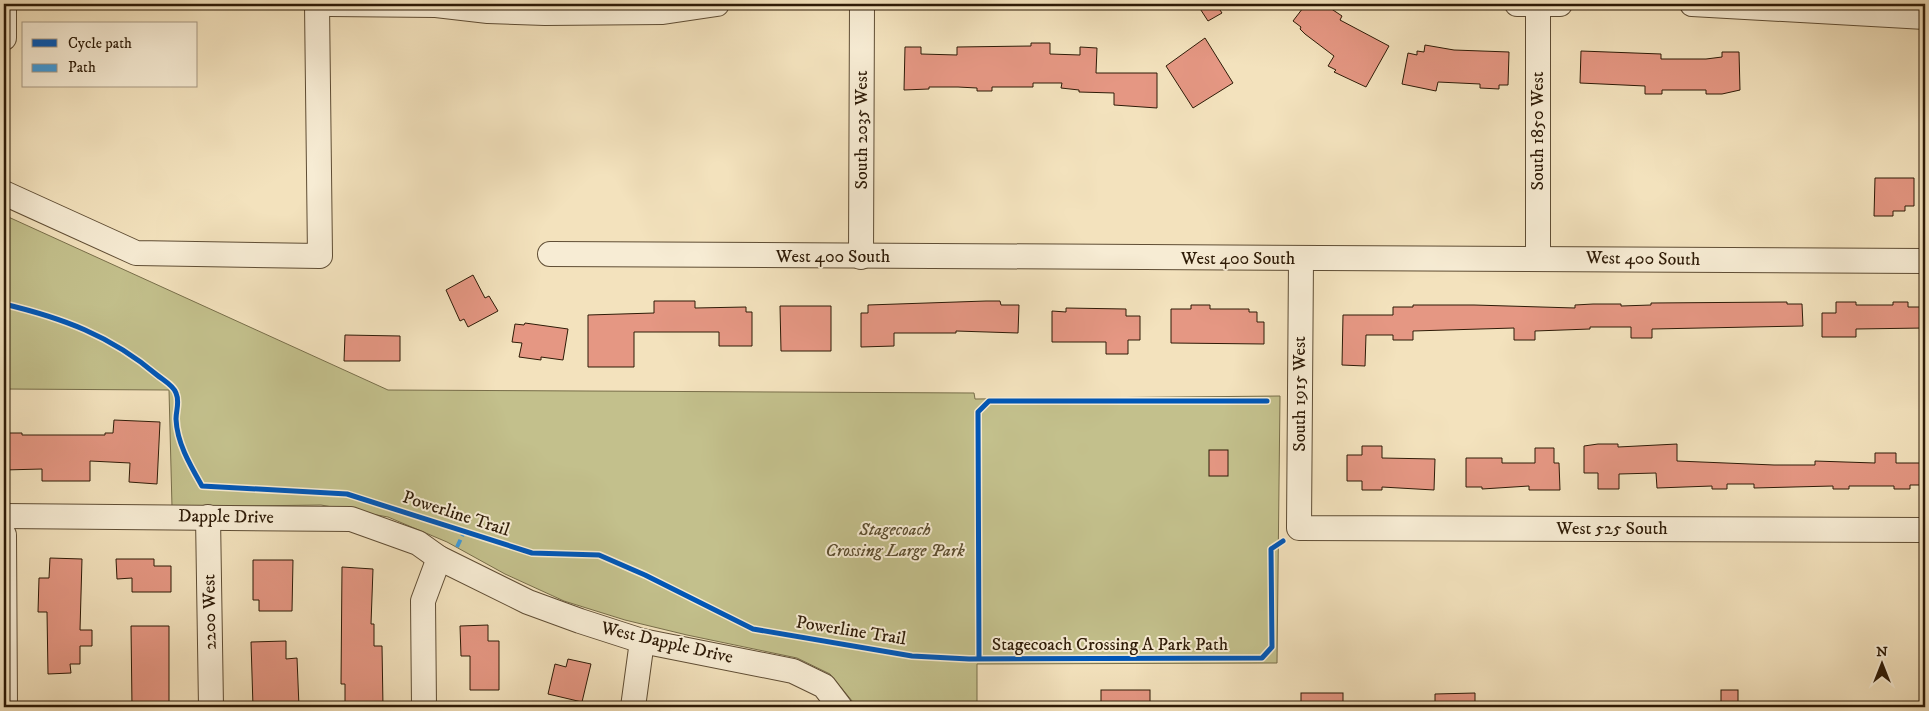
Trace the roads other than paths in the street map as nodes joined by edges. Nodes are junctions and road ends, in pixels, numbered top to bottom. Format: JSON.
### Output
{"nodes":[{"id":1,"x":4,"y":4,"type":"edge"},
{"id":2,"x":317,"y":4,"type":"edge"},
{"id":3,"x":330,"y":4,"type":"edge"},
{"id":4,"x":717,"y":4,"type":"edge"},
{"id":5,"x":862,"y":4,"type":"edge"},
{"id":6,"x":1517,"y":4,"type":"edge"},
{"id":7,"x":1538,"y":4,"type":"edge"},
{"id":8,"x":1560,"y":4,"type":"edge"},
{"id":9,"x":1692,"y":4,"type":"edge"},
{"id":10,"x":545,"y":8,"type":"edge"},
{"id":11,"x":1925,"y":17,"type":"edge"},
{"id":12,"x":4,"y":38,"type":"edge"},
{"id":13,"x":4,"y":193,"type":"edge"},
{"id":14,"x":550,"y":254,"type":"dead end"},
{"id":15,"x":860,"y":257,"type":"junction"},
{"id":16,"x":1538,"y":258,"type":"junction"},
{"id":17,"x":1301,"y":260,"type":"junction"},
{"id":18,"x":1925,"y":261,"type":"edge"},
{"id":19,"x":4,"y":516,"type":"edge"},
{"id":20,"x":208,"y":517,"type":"junction"},
{"id":21,"x":1299,"y":528,"type":"joint"},
{"id":22,"x":1925,"y":530,"type":"edge"},
{"id":23,"x":4,"y":535,"type":"edge"},
{"id":24,"x":439,"y":558,"type":"junction"},
{"id":25,"x":642,"y":641,"type":"junction"},
{"id":26,"x":839,"y":705,"type":"edge"},
{"id":27,"x":5,"y":707,"type":"edge"},
{"id":28,"x":211,"y":707,"type":"edge"},
{"id":29,"x":424,"y":707,"type":"edge"},
{"id":30,"x":633,"y":707,"type":"edge"}],
"edges":[{"from":1,"to":12,"type":"street"},
{"from":2,"to":13,"type":"street"},
{"from":3,"to":10,"type":"street"},
{"from":4,"to":10,"type":"street"},
{"from":5,"to":15,"type":"street","name":"South 2035 West"},
{"from":6,"to":7,"type":"street"},
{"from":7,"to":8,"type":"street"},
{"from":7,"to":16,"type":"street","name":"South 1850 West"},
{"from":9,"to":11,"type":"street"},
{"from":14,"to":15,"type":"street","name":"West 400 South"},
{"from":15,"to":17,"type":"street","name":"West 400 South"},
{"from":16,"to":17,"type":"street","name":"West 400 South"},
{"from":16,"to":18,"type":"street","name":"West 400 South"},
{"from":17,"to":21,"type":"street","name":"South 1915 West"},
{"from":19,"to":20,"type":"street","name":"Dapple Drive"},
{"from":20,"to":24,"type":"street","name":"Dapple Drive"},
{"from":20,"to":28,"type":"street","name":"2200 West"},
{"from":21,"to":22,"type":"street","name":"West 525 South"},
{"from":23,"to":27,"type":"street"},
{"from":24,"to":25,"type":"street","name":"West Dapple Drive"},
{"from":24,"to":29,"type":"street"},
{"from":25,"to":26,"type":"street","name":"West Dapple Drive"},
{"from":25,"to":30,"type":"street"}]}
